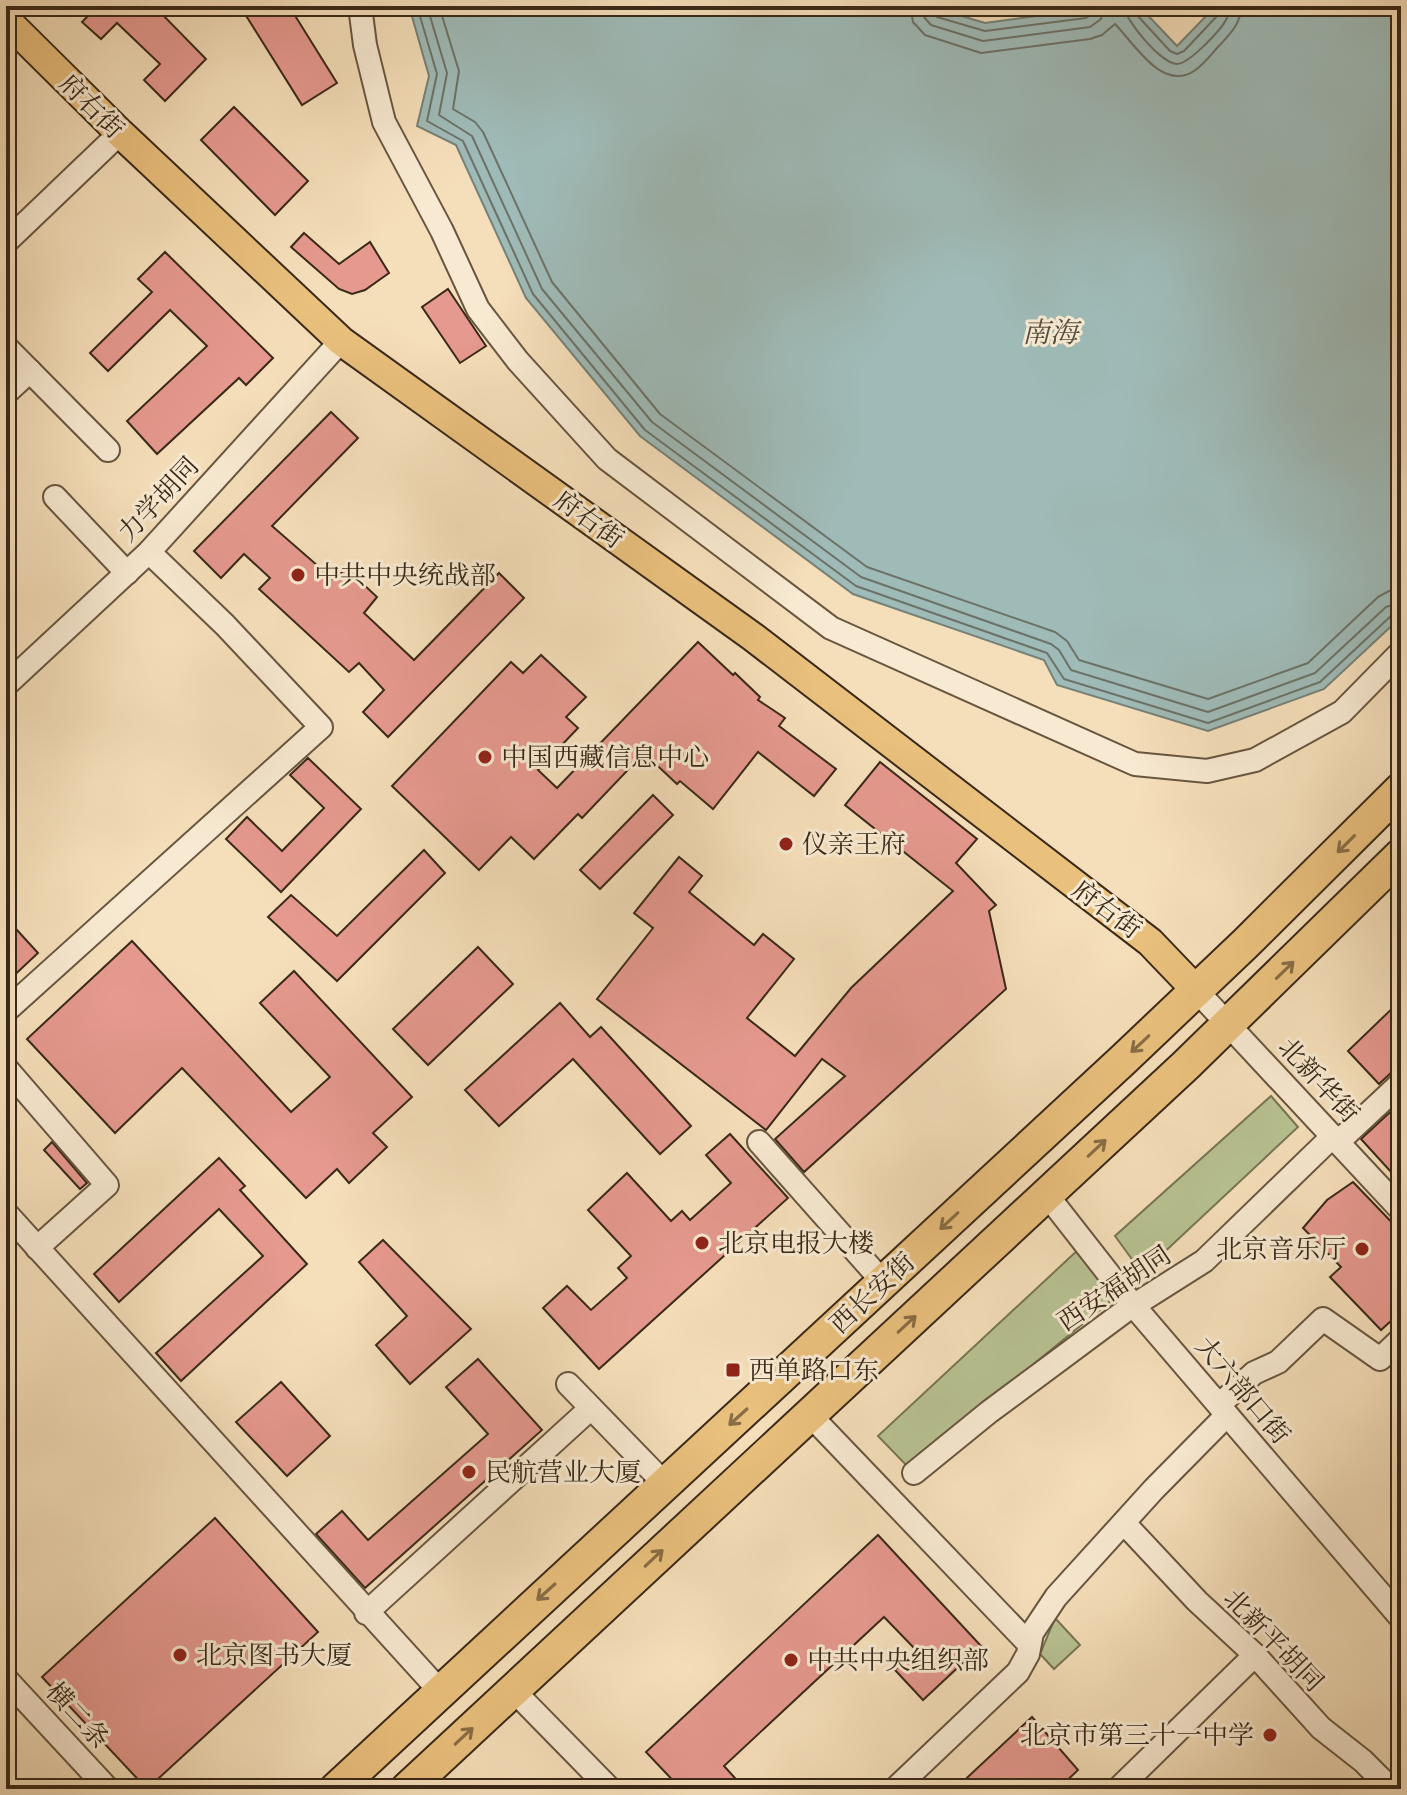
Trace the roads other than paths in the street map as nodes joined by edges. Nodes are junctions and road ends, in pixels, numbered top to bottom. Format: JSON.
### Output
{"nodes":[{"id":1,"x":360,"y":6,"type":"edge"},
{"id":2,"x":6,"y":20,"type":"edge"},
{"id":3,"x":120,"y":133,"type":"junction"},
{"id":4,"x":6,"y":242,"type":"edge"},
{"id":5,"x":341,"y":341,"type":"junction"},
{"id":6,"x":6,"y":347,"type":"edge"},
{"id":7,"x":30,"y":371,"type":"junction"},
{"id":8,"x":6,"y":393,"type":"edge"},
{"id":9,"x":108,"y":450,"type":"dead end"},
{"id":10,"x":55,"y":497,"type":"dead end"},
{"id":11,"x":149,"y":552,"type":"junction"},
{"id":12,"x":127,"y":573,"type":"junction"},
{"id":13,"x":1401,"y":652,"type":"edge"},
{"id":14,"x":6,"y":685,"type":"edge"},
{"id":15,"x":1401,"y":789,"type":"edge"},
{"id":16,"x":1401,"y":855,"type":"edge"},
{"id":17,"x":1196,"y":990,"type":"junction"},
{"id":18,"x":6,"y":1011,"type":"edge"},
{"id":19,"x":1229,"y":1024,"type":"junction"},
{"id":20,"x":6,"y":1068,"type":"edge"},
{"id":21,"x":1401,"y":1083,"type":"edge"},
{"id":22,"x":1336,"y":1139,"type":"junction"},
{"id":23,"x":759,"y":1142,"type":"dead end"},
{"id":24,"x":1047,"y":1195,"type":"junction"},
{"id":25,"x":1401,"y":1210,"type":"edge"},
{"id":26,"x":10,"y":1226,"type":"edge"},
{"id":27,"x":37,"y":1248,"type":"junction"},
{"id":28,"x":883,"y":1282,"type":"junction"},
{"id":29,"x":1133,"y":1305,"type":"junction"},
{"id":30,"x":1401,"y":1339,"type":"edge"},
{"id":31,"x":568,"y":1384,"type":"dead end"},
{"id":32,"x":591,"y":1408,"type":"junction"},
{"id":33,"x":1223,"y":1410,"type":"junction"},
{"id":34,"x":809,"y":1414,"type":"junction"},
{"id":35,"x":914,"y":1473,"type":"dead end"},
{"id":36,"x":665,"y":1484,"type":"junction"},
{"id":37,"x":1124,"y":1523,"type":"junction"},
{"id":38,"x":366,"y":1613,"type":"junction"},
{"id":39,"x":1400,"y":1615,"type":"edge"},
{"id":40,"x":1029,"y":1644,"type":"junction"},
{"id":41,"x":1255,"y":1655,"type":"junction"},
{"id":42,"x":6,"y":1679,"type":"edge"},
{"id":43,"x":513,"y":1690,"type":"junction"},
{"id":44,"x":440,"y":1691,"type":"junction"},
{"id":45,"x":6,"y":1698,"type":"edge"},
{"id":46,"x":92,"y":1789,"type":"edge"},
{"id":47,"x":108,"y":1789,"type":"edge"},
{"id":48,"x":336,"y":1789,"type":"edge"},
{"id":49,"x":407,"y":1789,"type":"edge"},
{"id":50,"x":610,"y":1789,"type":"edge"},
{"id":51,"x":895,"y":1789,"type":"edge"},
{"id":52,"x":1118,"y":1789,"type":"edge"},
{"id":53,"x":1391,"y":1789,"type":"edge"}],
"edges":[{"from":1,"to":13,"type":"street"},
{"from":2,"to":3,"type":"main road","name":"府右街"},
{"from":3,"to":4,"type":"street"},
{"from":3,"to":5,"type":"main road","name":"府右街"},
{"from":5,"to":11,"type":"street","name":"力学胡同"},
{"from":5,"to":17,"type":"main road","name":"府右街"},
{"from":6,"to":7,"type":"street"},
{"from":7,"to":8,"type":"street"},
{"from":7,"to":9,"type":"street"},
{"from":10,"to":12,"type":"street"},
{"from":11,"to":12,"type":"street","name":"力学胡同"},
{"from":11,"to":18,"type":"street"},
{"from":12,"to":14,"type":"street","name":"力学胡同"},
{"from":15,"to":17,"type":"highway","name":"西长安街","one_way":true},
{"from":19,"to":16,"type":"highway","name":"西长安街","one_way":true},
{"from":17,"to":19,"type":"street","name":"北新华街"},
{"from":17,"to":28,"type":"highway","name":"西长安街","one_way":true},
{"from":19,"to":22,"type":"street","name":"北新华街"},
{"from":24,"to":19,"type":"highway","name":"西长安街","one_way":true},
{"from":20,"to":27,"type":"street"},
{"from":21,"to":22,"type":"street","name":"西安福胡同"},
{"from":22,"to":25,"type":"street","name":"北新华街"},
{"from":22,"to":29,"type":"street","name":"西安福胡同"},
{"from":23,"to":28,"type":"street"},
{"from":24,"to":29,"type":"street","name":"大六部口街"},
{"from":34,"to":24,"type":"highway","name":"西长安街","one_way":true},
{"from":26,"to":27,"type":"street"},
{"from":27,"to":38,"type":"street"},
{"from":28,"to":36,"type":"highway","name":"西长安街","one_way":true},
{"from":29,"to":33,"type":"street","name":"大六部口街"},
{"from":29,"to":35,"type":"street","name":"西安福胡同"},
{"from":30,"to":33,"type":"street"},
{"from":31,"to":32,"type":"street"},
{"from":32,"to":36,"type":"street"},
{"from":32,"to":38,"type":"street"},
{"from":33,"to":37,"type":"street"},
{"from":33,"to":39,"type":"street","name":"大六部口街"},
{"from":34,"to":40,"type":"street"},
{"from":43,"to":34,"type":"highway","name":"西长安街","one_way":true},
{"from":36,"to":44,"type":"highway","name":"西长安街","one_way":true},
{"from":37,"to":40,"type":"street"},
{"from":37,"to":41,"type":"street","name":"北新平胡同"},
{"from":38,"to":44,"type":"street"},
{"from":40,"to":51,"type":"street"},
{"from":41,"to":52,"type":"street"},
{"from":41,"to":53,"type":"street","name":"北新平胡同"},
{"from":42,"to":47,"type":"street","name":"横二条"},
{"from":49,"to":43,"type":"highway","name":"西长安街","one_way":true},
{"from":43,"to":50,"type":"street"},
{"from":44,"to":48,"type":"highway","name":"西长安街"},
{"from":45,"to":46,"type":"street","name":"横二条"}]}
